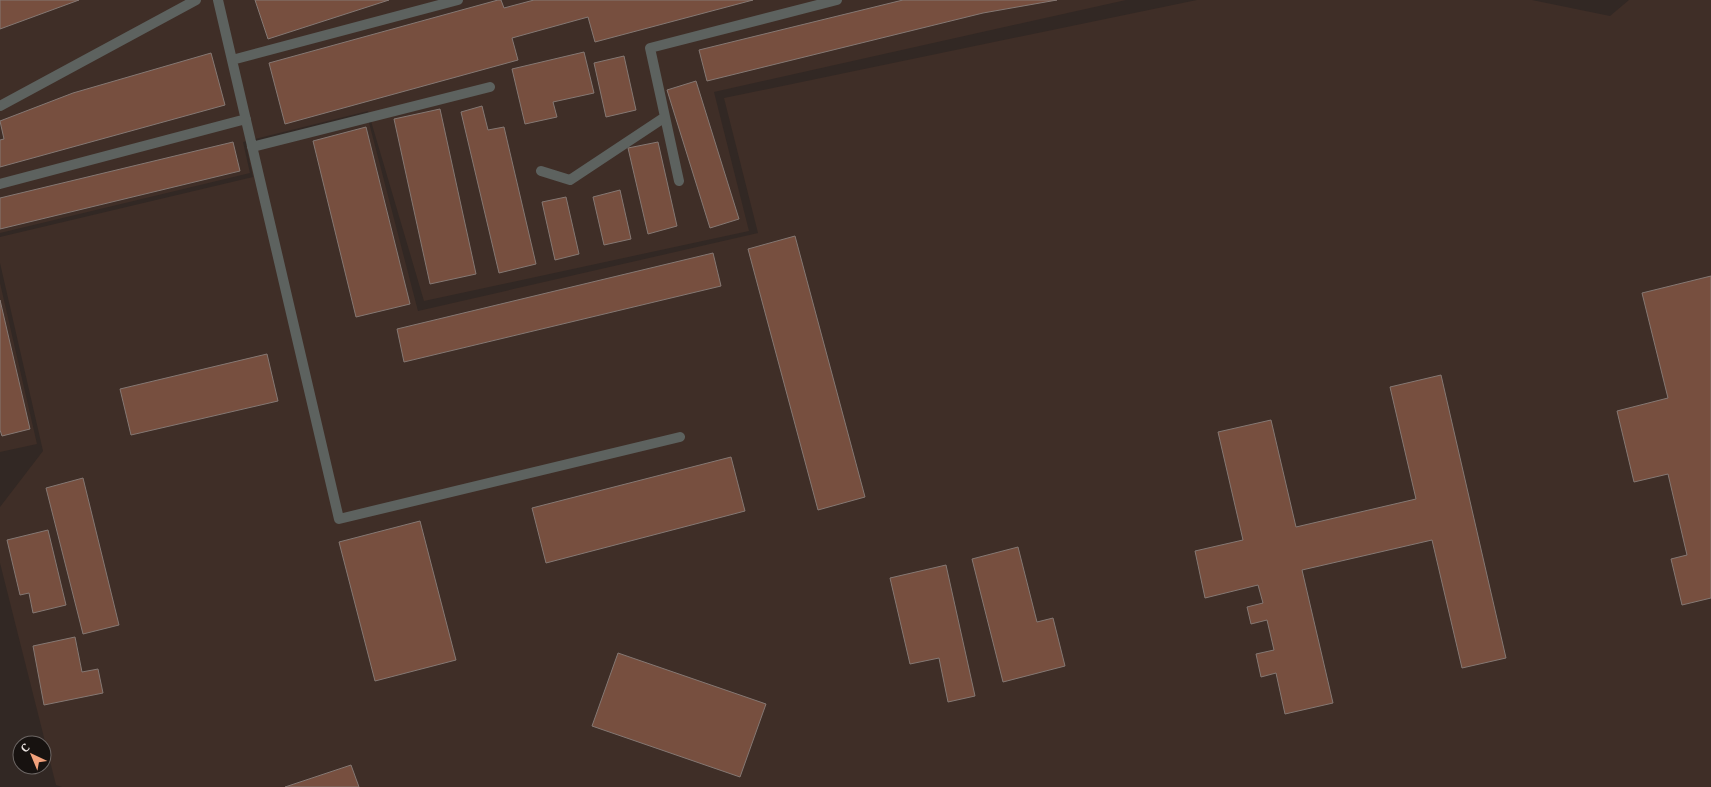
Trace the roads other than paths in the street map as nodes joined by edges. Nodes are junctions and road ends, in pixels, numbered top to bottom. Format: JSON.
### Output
{"nodes":[{"id":1,"x":196,"y":0,"type":"edge"},
{"id":2,"x":218,"y":0,"type":"edge"},
{"id":3,"x":458,"y":0,"type":"edge"},
{"id":4,"x":837,"y":0,"type":"edge"},
{"id":5,"x":232,"y":60,"type":"junction"},
{"id":6,"x":490,"y":87,"type":"dead end"},
{"id":7,"x":0,"y":106,"type":"edge"},
{"id":8,"x":665,"y":117,"type":"junction"},
{"id":9,"x":246,"y":119,"type":"junction"},
{"id":10,"x":252,"y":147,"type":"junction"},
{"id":11,"x":541,"y":171,"type":"dead end"},
{"id":12,"x":679,"y":181,"type":"dead end"},
{"id":13,"x":0,"y":184,"type":"edge"},
{"id":14,"x":680,"y":437,"type":"dead end"}],
"edges":[{"from":1,"to":7,"type":"lane"},
{"from":2,"to":5,"type":"lane"},
{"from":3,"to":5,"type":"lane"},
{"from":4,"to":8,"type":"lane"},
{"from":5,"to":9,"type":"lane"},
{"from":6,"to":10,"type":"lane"},
{"from":8,"to":11,"type":"lane"},
{"from":8,"to":12,"type":"lane"},
{"from":9,"to":10,"type":"lane"},
{"from":9,"to":13,"type":"lane"},
{"from":10,"to":14,"type":"lane"}]}
